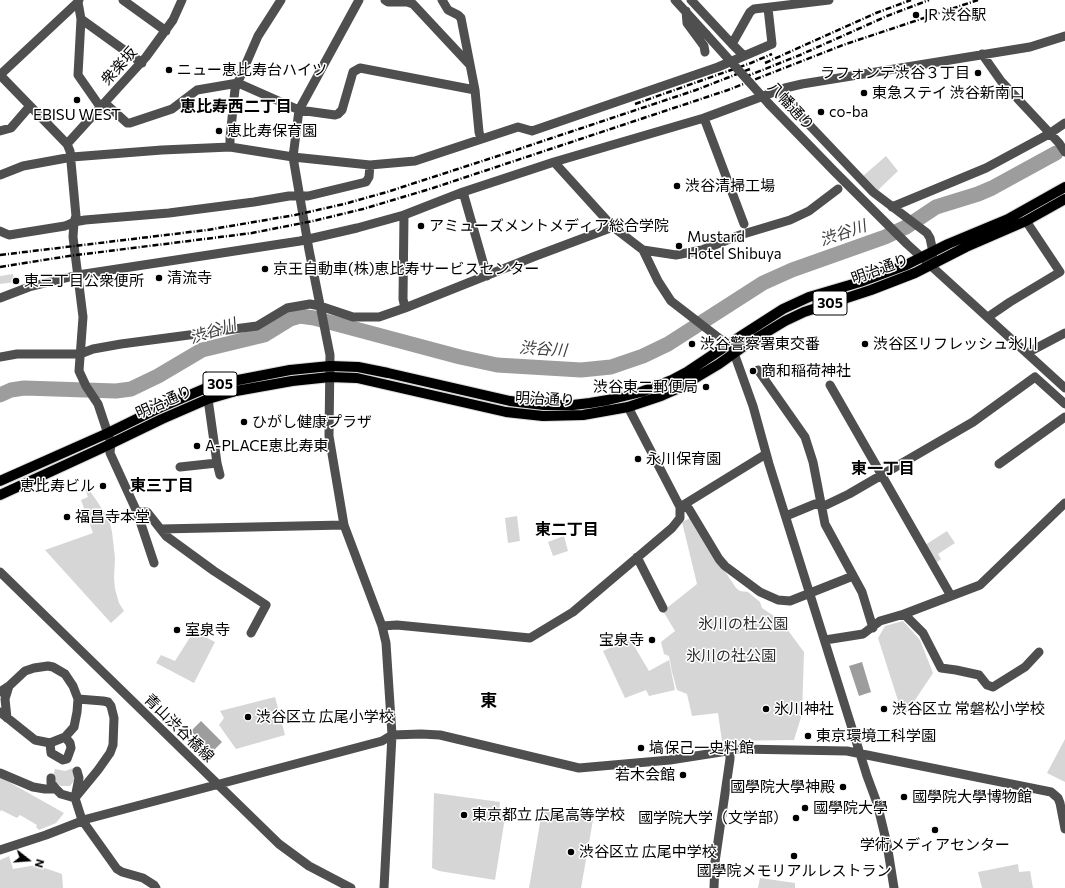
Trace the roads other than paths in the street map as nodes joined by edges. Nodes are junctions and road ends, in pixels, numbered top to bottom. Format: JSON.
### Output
{"nodes":[{"id":1,"x":123,"y":0,"type":"edge"},
{"id":2,"x":182,"y":0,"type":"edge"},
{"id":3,"x":281,"y":0,"type":"edge"},
{"id":4,"x":359,"y":0,"type":"edge"},
{"id":5,"x":385,"y":0,"type":"edge"},
{"id":6,"x":442,"y":0,"type":"edge"},
{"id":7,"x":675,"y":0,"type":"edge"},
{"id":8,"x":691,"y":0,"type":"edge"},
{"id":9,"x":829,"y":0,"type":"edge"},
{"id":10,"x":78,"y":1,"type":"edge"},
{"id":11,"x":762,"y":5,"type":"edge"},
{"id":12,"x":686,"y":11,"type":"junction"},
{"id":13,"x":81,"y":19,"type":"junction"},
{"id":14,"x":166,"y":31,"type":"junction"},
{"id":15,"x":1065,"y":36,"type":"edge"},
{"id":16,"x":732,"y":44,"type":"junction"},
{"id":17,"x":705,"y":52,"type":"dead end"},
{"id":18,"x":982,"y":54,"type":"junction"},
{"id":19,"x":744,"y":56,"type":"junction"},
{"id":20,"x":142,"y":63,"type":"junction"},
{"id":21,"x":470,"y":65,"type":"junction"},
{"id":22,"x":2,"y":77,"type":"edge"},
{"id":23,"x":238,"y":83,"type":"junction"},
{"id":24,"x":0,"y":89,"type":"edge"},
{"id":25,"x":475,"y":90,"type":"junction"},
{"id":26,"x":777,"y":91,"type":"junction"},
{"id":27,"x":103,"y":105,"type":"junction"},
{"id":28,"x":30,"y":106,"type":"junction"},
{"id":29,"x":299,"y":110,"type":"junction"},
{"id":30,"x":704,"y":118,"type":"junction"},
{"id":31,"x":1065,"y":123,"type":"edge"},
{"id":32,"x":0,"y":132,"type":"edge"},
{"id":33,"x":1049,"y":134,"type":"junction"},
{"id":34,"x":481,"y":140,"type":"junction"},
{"id":35,"x":68,"y":144,"type":"junction"},
{"id":36,"x":230,"y":147,"type":"junction"},
{"id":37,"x":1065,"y":152,"type":"edge"},
{"id":38,"x":293,"y":157,"type":"junction"},
{"id":39,"x":72,"y":158,"type":"junction"},
{"id":40,"x":554,"y":162,"type":"junction"},
{"id":41,"x":370,"y":165,"type":"junction"},
{"id":42,"x":0,"y":175,"type":"edge"},
{"id":43,"x":1065,"y":187,"type":"edge"},
{"id":44,"x":838,"y":189,"type":"dead end"},
{"id":45,"x":463,"y":192,"type":"junction"},
{"id":46,"x":299,"y":196,"type":"junction"},
{"id":47,"x":1065,"y":199,"type":"edge"},
{"id":48,"x":892,"y":207,"type":"junction"},
{"id":49,"x":404,"y":215,"type":"junction"},
{"id":50,"x":1026,"y":221,"type":"junction"},
{"id":51,"x":74,"y":222,"type":"junction"},
{"id":52,"x":744,"y":224,"type":"dead end"},
{"id":53,"x":613,"y":227,"type":"junction"},
{"id":54,"x":0,"y":231,"type":"edge"},
{"id":55,"x":308,"y":240,"type":"junction"},
{"id":56,"x":643,"y":250,"type":"junction"},
{"id":57,"x":932,"y":252,"type":"junction"},
{"id":58,"x":922,"y":257,"type":"junction"},
{"id":59,"x":932,"y":265,"type":"junction"},
{"id":60,"x":78,"y":275,"type":"junction"},
{"id":61,"x":487,"y":276,"type":"junction"},
{"id":62,"x":0,"y":298,"type":"edge"},
{"id":63,"x":321,"y":308,"type":"junction"},
{"id":64,"x":405,"y":308,"type":"junction"},
{"id":65,"x":988,"y":317,"type":"junction"},
{"id":66,"x":1065,"y":333,"type":"edge"},
{"id":67,"x":731,"y":349,"type":"junction"},
{"id":68,"x":1026,"y":353,"type":"junction"},
{"id":69,"x":80,"y":354,"type":"junction"},
{"id":70,"x":1,"y":355,"type":"edge"},
{"id":71,"x":330,"y":366,"type":"junction"},
{"id":72,"x":758,"y":370,"type":"dead end"},
{"id":73,"x":330,"y":377,"type":"junction"},
{"id":74,"x":830,"y":385,"type":"dead end"},
{"id":75,"x":1065,"y":388,"type":"edge"},
{"id":76,"x":208,"y":399,"type":"junction"},
{"id":77,"x":1065,"y":404,"type":"edge"},
{"id":78,"x":628,"y":407,"type":"junction"},
{"id":79,"x":1065,"y":417,"type":"edge"},
{"id":80,"x":108,"y":432,"type":"junction"},
{"id":81,"x":111,"y":443,"type":"junction"},
{"id":82,"x":766,"y":454,"type":"junction"},
{"id":83,"x":217,"y":463,"type":"junction"},
{"id":84,"x":999,"y":464,"type":"dead end"},
{"id":85,"x":180,"y":467,"type":"dead end"},
{"id":86,"x":882,"y":474,"type":"junction"},
{"id":87,"x":220,"y":475,"type":"dead end"},
{"id":88,"x":0,"y":481,"type":"edge"},
{"id":89,"x":0,"y":495,"type":"edge"},
{"id":90,"x":1065,"y":502,"type":"edge"},
{"id":91,"x":682,"y":506,"type":"junction"},
{"id":92,"x":821,"y":506,"type":"junction"},
{"id":93,"x":137,"y":512,"type":"junction"},
{"id":94,"x":786,"y":516,"type":"junction"},
{"id":95,"x":344,"y":525,"type":"junction"},
{"id":96,"x":161,"y":529,"type":"junction"},
{"id":97,"x":637,"y":557,"type":"junction"},
{"id":98,"x":154,"y":563,"type":"dead end"},
{"id":99,"x":0,"y":572,"type":"edge"},
{"id":100,"x":853,"y":576,"type":"junction"},
{"id":101,"x":810,"y":594,"type":"junction"},
{"id":102,"x":951,"y":596,"type":"junction"},
{"id":103,"x":663,"y":608,"type":"dead end"},
{"id":104,"x":904,"y":614,"type":"junction"},
{"id":105,"x":382,"y":626,"type":"junction"},
{"id":106,"x":873,"y":628,"type":"junction"},
{"id":107,"x":251,"y":632,"type":"dead end"},
{"id":108,"x":825,"y":640,"type":"junction"},
{"id":109,"x":1039,"y":652,"type":"dead end"},
{"id":110,"x":9,"y":686,"type":"junction"},
{"id":111,"x":0,"y":692,"type":"edge"},
{"id":112,"x":78,"y":699,"type":"junction"},
{"id":113,"x":3,"y":715,"type":"edge"},
{"id":114,"x":392,"y":735,"type":"junction"},
{"id":115,"x":65,"y":738,"type":"junction"},
{"id":116,"x":50,"y":743,"type":"junction"},
{"id":117,"x":730,"y":750,"type":"junction"},
{"id":118,"x":860,"y":753,"type":"junction"},
{"id":119,"x":77,"y":771,"type":"dead end"},
{"id":120,"x":0,"y":773,"type":"edge"},
{"id":121,"x":51,"y":778,"type":"dead end"},
{"id":122,"x":216,"y":784,"type":"junction"},
{"id":123,"x":56,"y":789,"type":"junction"},
{"id":124,"x":75,"y":798,"type":"junction"},
{"id":125,"x":1062,"y":802,"type":"edge"},
{"id":126,"x":82,"y":820,"type":"junction"},
{"id":127,"x":1065,"y":829,"type":"edge"},
{"id":128,"x":0,"y":850,"type":"edge"},
{"id":129,"x":156,"y":888,"type":"edge"},
{"id":130,"x":351,"y":888,"type":"edge"},
{"id":131,"x":384,"y":888,"type":"edge"},
{"id":132,"x":714,"y":888,"type":"edge"},
{"id":133,"x":894,"y":888,"type":"edge"}],
"edges":[{"from":1,"to":14,"type":"street"},
{"from":2,"to":14,"type":"street","name":"衆楽坂"},
{"from":3,"to":23,"type":"street"},
{"from":4,"to":29,"type":"street"},
{"from":5,"to":21,"type":"street"},
{"from":6,"to":21,"type":"street"},
{"from":7,"to":12,"type":"street","name":"八幡通り"},
{"from":8,"to":16,"type":"street"},
{"from":9,"to":11,"type":"street"},
{"from":10,"to":13,"type":"street"},
{"from":10,"to":22,"type":"street"},
{"from":11,"to":16,"type":"street"},
{"from":11,"to":19,"type":"street"},
{"from":12,"to":17,"type":"street"},
{"from":12,"to":58,"type":"street","name":"八幡通り","bridge":true},
{"from":13,"to":20,"type":"street"},
{"from":13,"to":27,"type":"street"},
{"from":14,"to":20,"type":"street","name":"衆楽坂"},
{"from":15,"to":18,"type":"street"},
{"from":16,"to":19,"type":"street"},
{"from":18,"to":26,"type":"street"},
{"from":18,"to":33,"type":"street"},
{"from":19,"to":34,"type":"street"},
{"from":20,"to":27,"type":"street","name":"衆楽坂"},
{"from":21,"to":25,"type":"street"},
{"from":22,"to":24,"type":"street"},
{"from":22,"to":28,"type":"street"},
{"from":23,"to":27,"type":"street"},
{"from":23,"to":29,"type":"street"},
{"from":23,"to":36,"type":"street"},
{"from":25,"to":29,"type":"street"},
{"from":25,"to":34,"type":"street"},
{"from":26,"to":30,"type":"street"},
{"from":26,"to":48,"type":"street"},
{"from":27,"to":35,"type":"street","name":"衆楽坂"},
{"from":28,"to":32,"type":"street"},
{"from":28,"to":35,"type":"street"},
{"from":29,"to":38,"type":"street"},
{"from":30,"to":40,"type":"street"},
{"from":30,"to":52,"type":"street"},
{"from":31,"to":33,"type":"street"},
{"from":33,"to":37,"type":"street"},
{"from":33,"to":48,"type":"street"},
{"from":34,"to":41,"type":"street"},
{"from":35,"to":39,"type":"street"},
{"from":36,"to":38,"type":"street"},
{"from":36,"to":39,"type":"street"},
{"from":38,"to":41,"type":"street"},
{"from":38,"to":46,"type":"street"},
{"from":39,"to":42,"type":"street"},
{"from":39,"to":51,"type":"street"},
{"from":40,"to":45,"type":"street"},
{"from":40,"to":53,"type":"street"},
{"from":41,"to":46,"type":"street"},
{"from":43,"to":57,"type":"main road","name":"明治通り","number":"305"},
{"from":44,"to":56,"type":"street"},
{"from":45,"to":49,"type":"street"},
{"from":45,"to":61,"type":"street"},
{"from":46,"to":51,"type":"street"},
{"from":46,"to":55,"type":"street"},
{"from":47,"to":50,"type":"main road","name":"明治通り","number":"305"},
{"from":48,"to":57,"type":"street"},
{"from":49,"to":55,"type":"street"},
{"from":49,"to":64,"type":"street"},
{"from":50,"to":59,"type":"main road","name":"明治通り","number":"305"},
{"from":50,"to":65,"type":"street"},
{"from":51,"to":54,"type":"street"},
{"from":51,"to":60,"type":"street"},
{"from":53,"to":56,"type":"street"},
{"from":53,"to":61,"type":"street"},
{"from":55,"to":60,"type":"street"},
{"from":55,"to":63,"type":"street"},
{"from":56,"to":67,"type":"street"},
{"from":57,"to":58,"type":"main road","name":"明治通り","number":"305"},
{"from":57,"to":59,"type":"street"},
{"from":58,"to":59,"type":"street"},
{"from":58,"to":67,"type":"main road","name":"明治通り","number":"305"},
{"from":59,"to":65,"type":"street"},
{"from":59,"to":67,"type":"main road","name":"明治通り","number":"305"},
{"from":60,"to":62,"type":"street"},
{"from":60,"to":69,"type":"street"},
{"from":61,"to":64,"type":"street"},
{"from":63,"to":64,"type":"street"},
{"from":63,"to":69,"type":"street"},
{"from":63,"to":71,"type":"street"},
{"from":65,"to":68,"type":"street"},
{"from":66,"to":68,"type":"street"},
{"from":67,"to":71,"type":"main road","name":"明治通り","number":"305"},
{"from":67,"to":78,"type":"main road","name":"明治通り","number":"305"},
{"from":67,"to":82,"type":"street"},
{"from":68,"to":75,"type":"street"},
{"from":69,"to":70,"type":"street"},
{"from":69,"to":80,"type":"street"},
{"from":71,"to":73,"type":"street"},
{"from":71,"to":80,"type":"main road","name":"明治通り","number":"305"},
{"from":72,"to":92,"type":"street"},
{"from":73,"to":76,"type":"main road","name":"明治通り","number":"305"},
{"from":73,"to":78,"type":"main road","name":"明治通り","number":"305"},
{"from":73,"to":95,"type":"street"},
{"from":74,"to":86,"type":"street"},
{"from":76,"to":81,"type":"main road","name":"明治通り","number":"305"},
{"from":76,"to":83,"type":"street"},
{"from":77,"to":86,"type":"street"},
{"from":78,"to":91,"type":"street"},
{"from":79,"to":84,"type":"street"},
{"from":80,"to":81,"type":"street"},
{"from":80,"to":88,"type":"main road","name":"明治通り","number":"305"},
{"from":81,"to":89,"type":"main road","name":"明治通り","number":"305"},
{"from":81,"to":93,"type":"street"},
{"from":82,"to":91,"type":"street"},
{"from":82,"to":94,"type":"street"},
{"from":83,"to":85,"type":"street"},
{"from":83,"to":87,"type":"street"},
{"from":86,"to":92,"type":"street"},
{"from":86,"to":102,"type":"street"},
{"from":90,"to":102,"type":"street"},
{"from":91,"to":97,"type":"street"},
{"from":91,"to":101,"type":"street"},
{"from":92,"to":94,"type":"street"},
{"from":92,"to":100,"type":"street"},
{"from":93,"to":96,"type":"street"},
{"from":93,"to":98,"type":"street"},
{"from":94,"to":101,"type":"street"},
{"from":95,"to":96,"type":"street"},
{"from":95,"to":105,"type":"street"},
{"from":96,"to":107,"type":"street"},
{"from":97,"to":103,"type":"street"},
{"from":97,"to":105,"type":"street"},
{"from":99,"to":122,"type":"street","name":"青山渋谷橋線"},
{"from":100,"to":101,"type":"street"},
{"from":100,"to":106,"type":"street"},
{"from":101,"to":108,"type":"street"},
{"from":102,"to":104,"type":"street"},
{"from":104,"to":106,"type":"street"},
{"from":104,"to":109,"type":"street"},
{"from":105,"to":114,"type":"street"},
{"from":106,"to":108,"type":"street"},
{"from":108,"to":118,"type":"street"},
{"from":110,"to":111,"type":"street"},
{"from":110,"to":112,"type":"street"},
{"from":110,"to":113,"type":"street"},
{"from":112,"to":115,"type":"street"},
{"from":112,"to":124,"type":"street"},
{"from":113,"to":116,"type":"street"},
{"from":114,"to":117,"type":"street"},
{"from":114,"to":122,"type":"street"},
{"from":114,"to":131,"type":"street"},
{"from":115,"to":116,"type":"street"},
{"from":115,"to":116,"type":"street"},
{"from":117,"to":118,"type":"street"},
{"from":117,"to":132,"type":"street"},
{"from":118,"to":125,"type":"street"},
{"from":118,"to":133,"type":"street"},
{"from":119,"to":124,"type":"street"},
{"from":120,"to":123,"type":"street"},
{"from":121,"to":123,"type":"street"},
{"from":122,"to":126,"type":"street"},
{"from":122,"to":130,"type":"street","name":"青山渋谷橋線"},
{"from":123,"to":124,"type":"street"},
{"from":124,"to":126,"type":"street"},
{"from":125,"to":127,"type":"street"},
{"from":126,"to":128,"type":"street"},
{"from":126,"to":129,"type":"street"}]}
